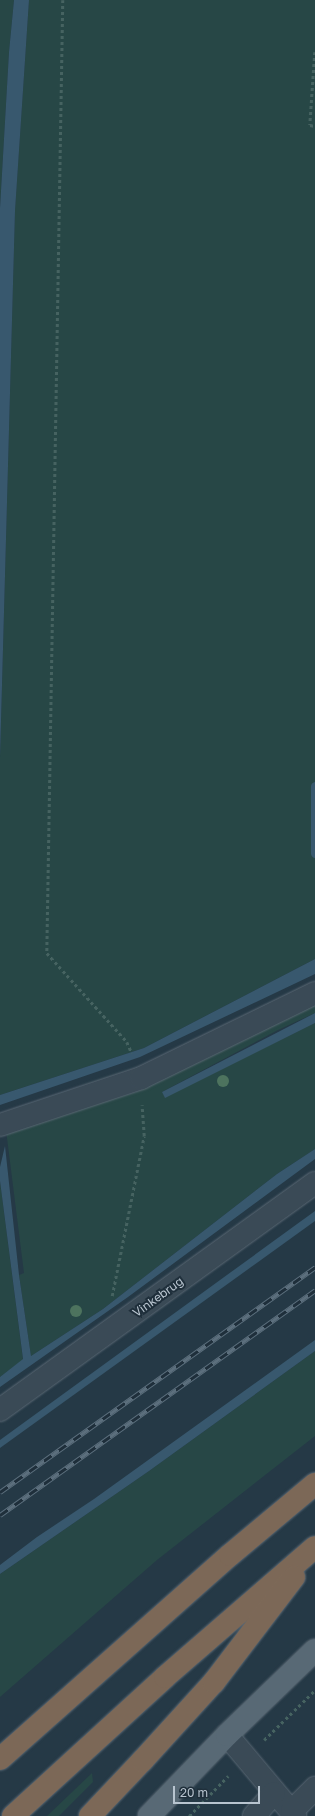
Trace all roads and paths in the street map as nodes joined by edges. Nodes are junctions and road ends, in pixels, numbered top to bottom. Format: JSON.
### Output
{"nodes":[{"id":1,"x":63,"y":0,"type":"edge"},
{"id":2,"x":315,"y":52,"type":"edge"},
{"id":3,"x":315,"y":126,"type":"edge"},
{"id":4,"x":315,"y":993,"type":"edge"},
{"id":5,"x":128,"y":1042,"type":"dead end"},
{"id":6,"x":0,"y":1125,"type":"edge"},
{"id":7,"x":144,"y":1136,"type":"dead end"},
{"id":8,"x":315,"y":1183,"type":"edge"},
{"id":9,"x":112,"y":1296,"type":"dead end"},
{"id":10,"x":0,"y":1410,"type":"edge"},
{"id":11,"x":315,"y":1484,"type":"edge"},
{"id":12,"x":315,"y":1547,"type":"edge"},
{"id":13,"x":315,"y":1550,"type":"edge"},
{"id":14,"x":315,"y":1650,"type":"edge"},
{"id":15,"x":227,"y":1735,"type":"junction"},
{"id":16,"x":0,"y":1759,"type":"edge"},
{"id":17,"x":315,"y":1788,"type":"edge"},
{"id":18,"x":274,"y":1793,"type":"junction"},
{"id":19,"x":293,"y":1814,"type":"edge"},
{"id":20,"x":13,"y":1816,"type":"edge"},
{"id":21,"x":90,"y":1816,"type":"edge"},
{"id":22,"x":149,"y":1816,"type":"edge"},
{"id":23,"x":254,"y":1816,"type":"edge"}],
"edges":[{"from":1,"to":5,"type":"path"},
{"from":2,"to":3,"type":"path"},
{"from":4,"to":6,"type":"street"},
{"from":7,"to":9,"type":"path"},
{"from":8,"to":10,"type":"street","name":"Vinkebrug"},
{"from":11,"to":16,"type":"highway"},
{"from":12,"to":20,"type":"highway"},
{"from":13,"to":21,"type":"highway"},
{"from":14,"to":15,"type":"main road"},
{"from":15,"to":18,"type":"street"},
{"from":15,"to":22,"type":"main road"},
{"from":17,"to":19,"type":"street"},
{"from":18,"to":19,"type":"street"},
{"from":18,"to":23,"type":"street"}]}
